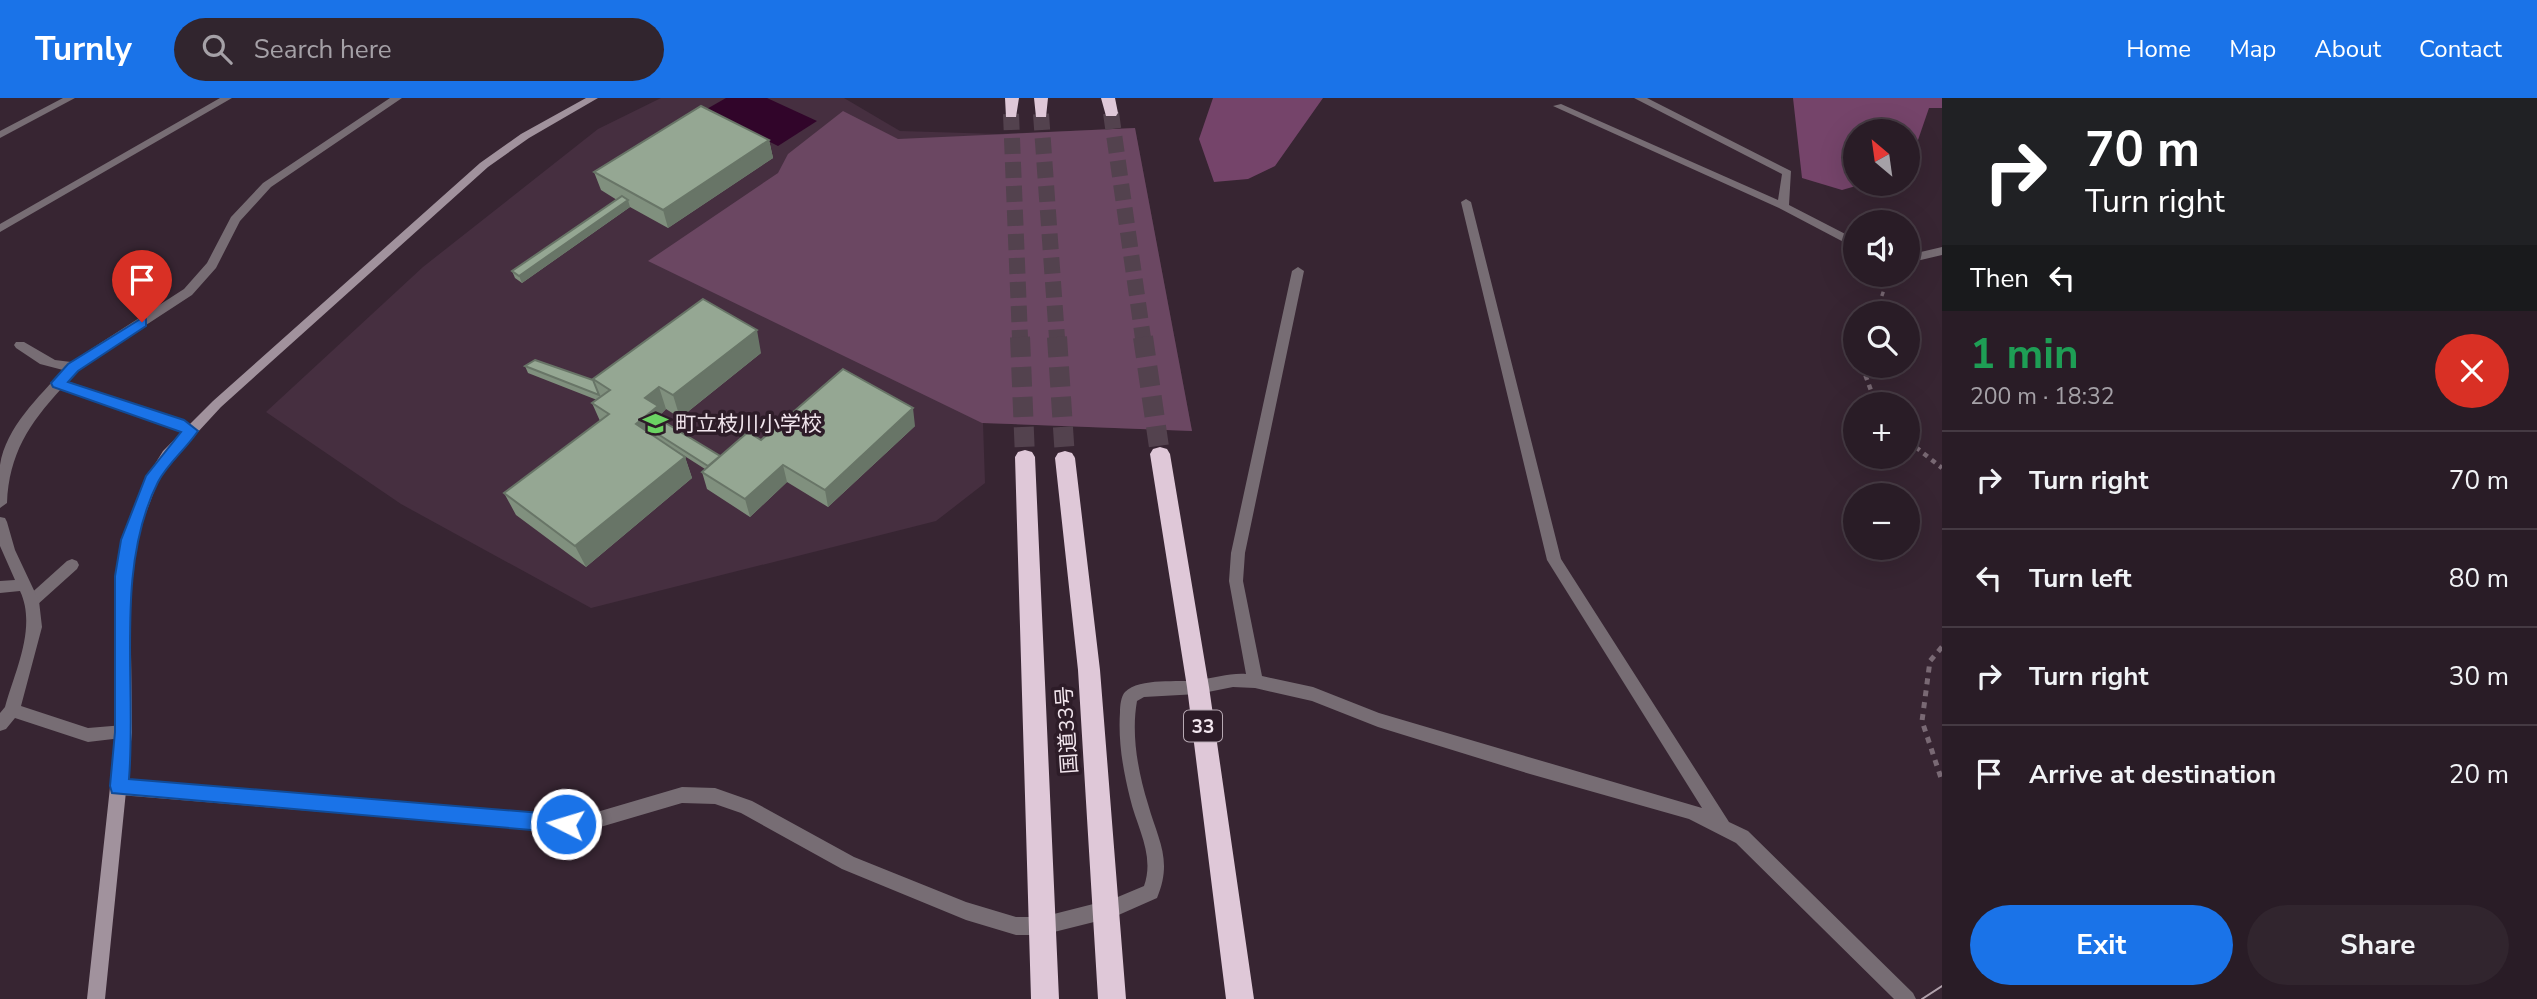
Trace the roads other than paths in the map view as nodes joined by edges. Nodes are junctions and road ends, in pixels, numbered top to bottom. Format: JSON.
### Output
{"nodes":[{"id":1,"x":70,"y":98,"type":"edge"},
{"id":2,"x":227,"y":98,"type":"edge"},
{"id":3,"x":397,"y":98,"type":"edge"},
{"id":4,"x":593,"y":98,"type":"edge"},
{"id":5,"x":1012,"y":98,"type":"edge"},
{"id":6,"x":1041,"y":98,"type":"edge"},
{"id":7,"x":1639,"y":98,"type":"edge"},
{"id":8,"x":1558,"y":106,"type":"dead end"},
{"id":9,"x":1012,"y":114,"type":"tunnel mouth"},
{"id":10,"x":1041,"y":114,"type":"tunnel mouth"},
{"id":11,"x":0,"y":135,"type":"edge"},
{"id":12,"x":1466,"y":202,"type":"dead end"},
{"id":13,"x":1783,"y":206,"type":"junction"},
{"id":14,"x":0,"y":229,"type":"edge"},
{"id":15,"x":1843,"y":238,"type":"edge"},
{"id":16,"x":1942,"y":251,"type":"edge"},
{"id":17,"x":1920,"y":256,"type":"edge"},
{"id":18,"x":1298,"y":271,"type":"dead end"},
{"id":19,"x":20,"y":345,"type":"dead end"},
{"id":20,"x":73,"y":367,"type":"junction"},
{"id":21,"x":58,"y":383,"type":"junction"},
{"id":22,"x":190,"y":431,"type":"junction"},
{"id":23,"x":1160,"y":454,"type":"tunnel mouth"},
{"id":24,"x":1025,"y":457,"type":"tunnel mouth"},
{"id":25,"x":1065,"y":458,"type":"tunnel mouth"},
{"id":26,"x":0,"y":503,"type":"edge"},
{"id":27,"x":0,"y":522,"type":"edge"},
{"id":28,"x":72,"y":565,"type":"dead end"},
{"id":29,"x":24,"y":585,"type":"junction"},
{"id":30,"x":0,"y":587,"type":"edge"},
{"id":31,"x":32,"y":601,"type":"junction"},
{"id":32,"x":1255,"y":681,"type":"junction"},
{"id":33,"x":1198,"y":687,"type":"junction"},
{"id":34,"x":12,"y":710,"type":"junction"},
{"id":35,"x":0,"y":724,"type":"edge"},
{"id":36,"x":124,"y":732,"type":"junction"},
{"id":37,"x":119,"y":786,"type":"junction"},
{"id":38,"x":1724,"y":828,"type":"junction"},
{"id":39,"x":1042,"y":926,"type":"junction"},
{"id":40,"x":96,"y":999,"type":"edge"},
{"id":41,"x":1045,"y":999,"type":"edge"},
{"id":42,"x":1112,"y":999,"type":"edge"},
{"id":43,"x":1240,"y":999,"type":"edge"},
{"id":44,"x":1907,"y":999,"type":"edge"}],
"edges":[{"from":1,"to":11,"type":"street"},
{"from":2,"to":14,"type":"street"},
{"from":3,"to":20,"type":"street"},
{"from":4,"to":22,"type":"street"},
{"from":5,"to":9,"type":"highway"},
{"from":6,"to":10,"type":"highway"},
{"from":7,"to":13,"type":"street"},
{"from":8,"to":13,"type":"street"},
{"from":12,"to":38,"type":"street"},
{"from":13,"to":15,"type":"street"},
{"from":16,"to":17,"type":"street"},
{"from":18,"to":32,"type":"street"},
{"from":19,"to":20,"type":"street"},
{"from":20,"to":21,"type":"street"},
{"from":21,"to":22,"type":"street"},
{"from":21,"to":26,"type":"street"},
{"from":22,"to":36,"type":"street"},
{"from":23,"to":33,"type":"highway","number":"33"},
{"from":24,"to":39,"type":"highway"},
{"from":25,"to":42,"type":"highway","name":"国道33号"},
{"from":27,"to":29,"type":"street"},
{"from":28,"to":31,"type":"street"},
{"from":29,"to":30,"type":"street"},
{"from":29,"to":31,"type":"street"},
{"from":31,"to":34,"type":"street"},
{"from":32,"to":33,"type":"street"},
{"from":32,"to":38,"type":"street"},
{"from":33,"to":39,"type":"street"},
{"from":33,"to":43,"type":"highway","number":"33"},
{"from":34,"to":35,"type":"street"},
{"from":34,"to":36,"type":"street"},
{"from":36,"to":37,"type":"street"},
{"from":37,"to":39,"type":"street"},
{"from":37,"to":40,"type":"street"},
{"from":38,"to":44,"type":"street"},
{"from":39,"to":41,"type":"highway"}]}
